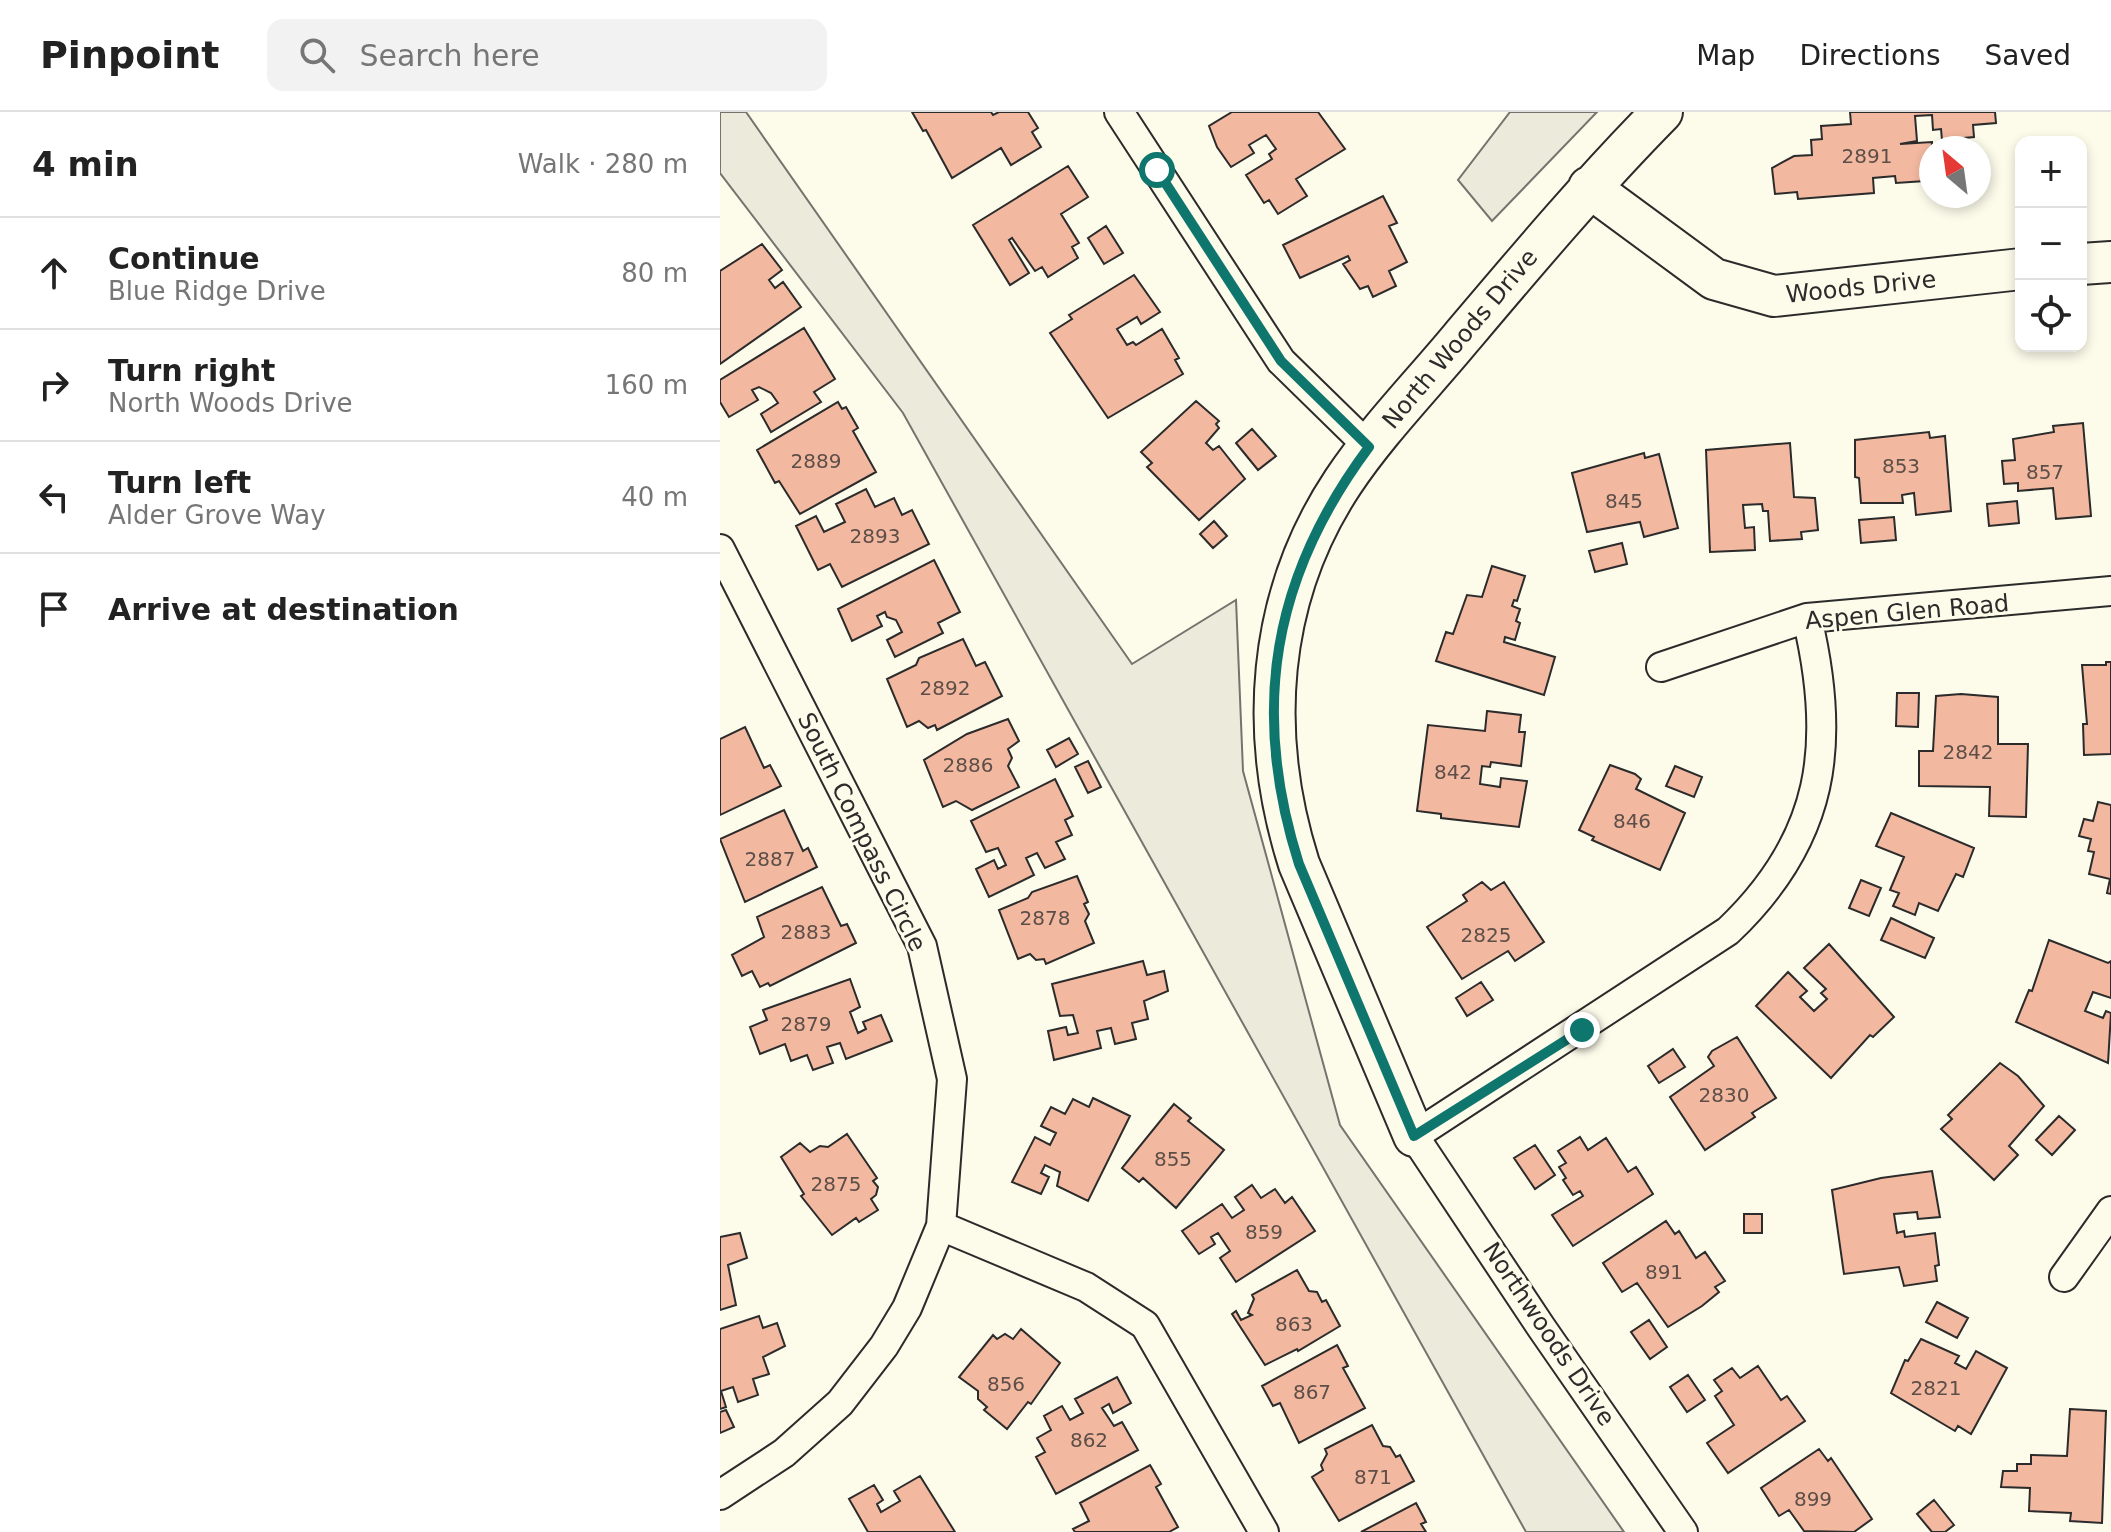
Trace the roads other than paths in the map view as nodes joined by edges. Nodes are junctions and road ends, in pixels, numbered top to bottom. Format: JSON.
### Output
{"nodes":[{"id":1,"x":1119,"y":112,"type":"edge"},
{"id":2,"x":1662,"y":112,"type":"edge"},
{"id":3,"x":1589,"y":187,"type":"junction"},
{"id":4,"x":2111,"y":262,"type":"edge"},
{"id":5,"x":2087,"y":264,"type":"edge"},
{"id":6,"x":2015,"y":270,"type":"edge"},
{"id":7,"x":1369,"y":447,"type":"junction"},
{"id":8,"x":720,"y":549,"type":"edge"},
{"id":9,"x":2111,"y":591,"type":"edge"},
{"id":10,"x":1807,"y":618,"type":"junction"},
{"id":11,"x":1661,"y":667,"type":"dead end"},
{"id":12,"x":1414,"y":1136,"type":"junction"},
{"id":13,"x":2111,"y":1211,"type":"edge"},
{"id":14,"x":941,"y":1226,"type":"junction"},
{"id":15,"x":2064,"y":1277,"type":"dead end"},
{"id":16,"x":720,"y":1495,"type":"edge"},
{"id":17,"x":1264,"y":1532,"type":"edge"},
{"id":18,"x":1683,"y":1532,"type":"edge"}],
"edges":[{"from":1,"to":7,"type":"street"},
{"from":2,"to":3,"type":"street","name":"North Woods Drive"},
{"from":3,"to":6,"type":"street","name":"Woods Drive"},
{"from":3,"to":7,"type":"street","name":"North Woods Drive"},
{"from":4,"to":5,"type":"street"},
{"from":7,"to":12,"type":"street","name":"North Woods Drive"},
{"from":8,"to":14,"type":"street","name":"South Compass Circle"},
{"from":9,"to":10,"type":"street","name":"Aspen Glen Road"},
{"from":10,"to":11,"type":"street","name":"Aspen Glen Road"},
{"from":10,"to":12,"type":"street"},
{"from":12,"to":18,"type":"street","name":"Northwoods Drive"},
{"from":13,"to":15,"type":"street"},
{"from":14,"to":16,"type":"street","name":"South Compass Circle"},
{"from":14,"to":17,"type":"street"}]}
